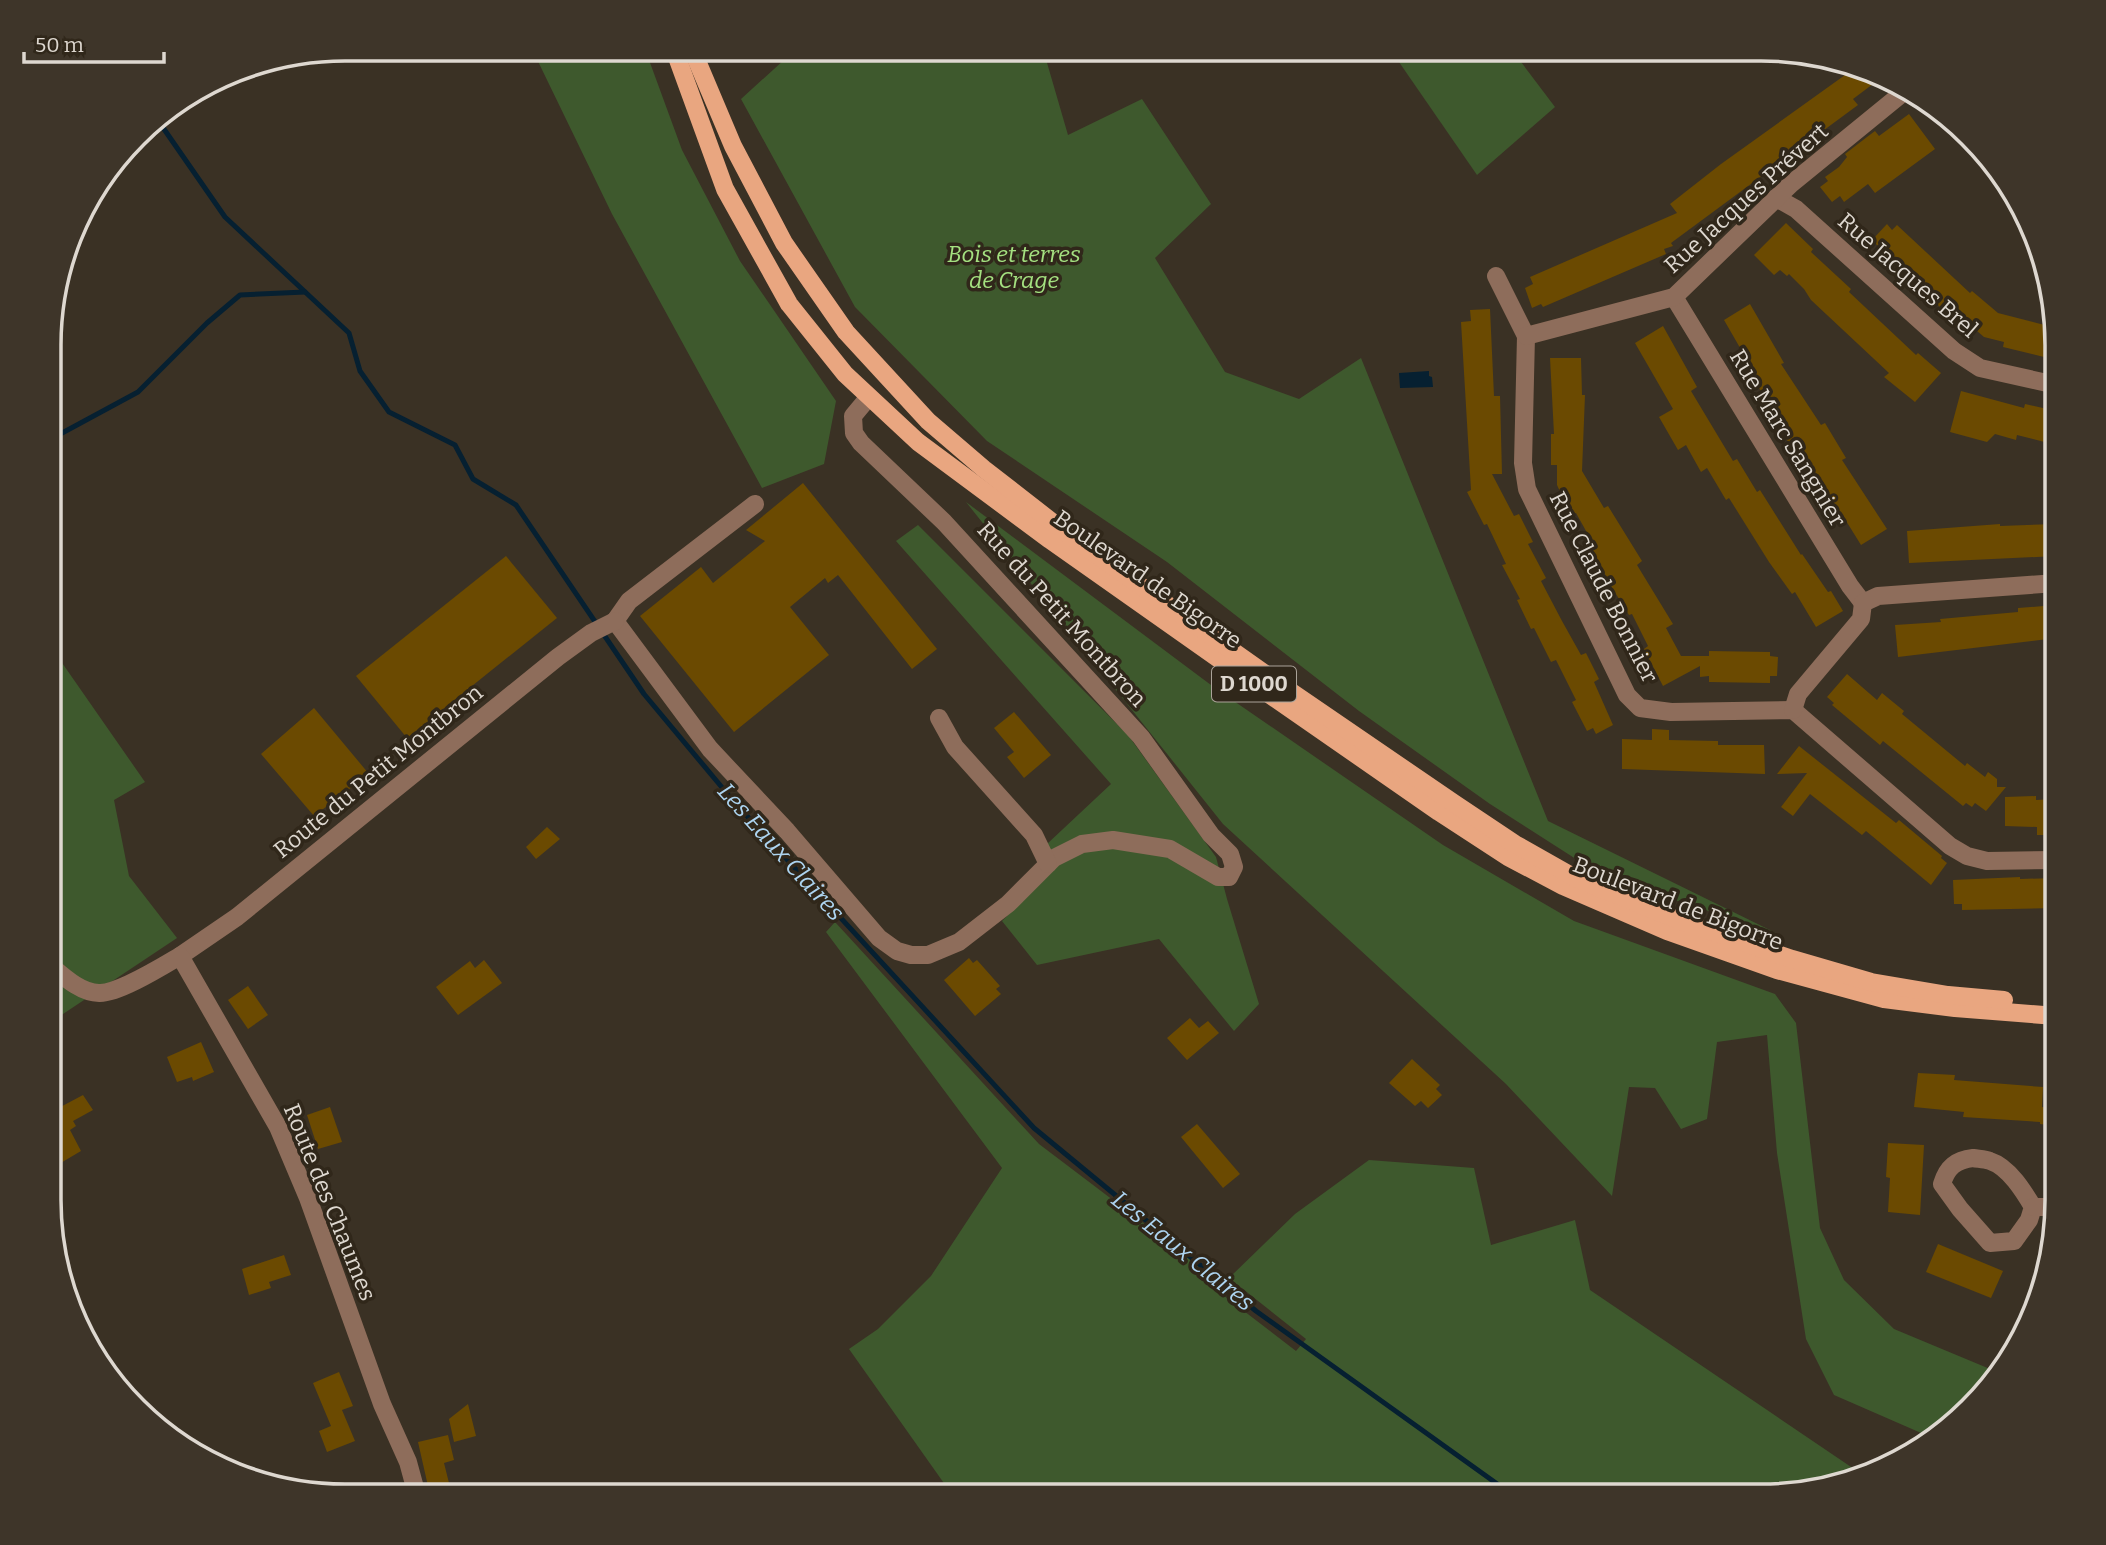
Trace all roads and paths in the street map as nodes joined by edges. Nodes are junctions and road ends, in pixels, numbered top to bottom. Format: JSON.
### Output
{"nodes":[{"id":1,"x":678,"y":61,"type":"edge"},
{"id":2,"x":697,"y":61,"type":"edge"},
{"id":3,"x":1898,"y":97,"type":"edge"},
{"id":4,"x":1776,"y":198,"type":"junction"},
{"id":5,"x":1496,"y":276,"type":"dead end"},
{"id":6,"x":1675,"y":297,"type":"junction"},
{"id":7,"x":1526,"y":336,"type":"junction"},
{"id":8,"x":2045,"y":383,"type":"edge"},
{"id":9,"x":868,"y":398,"type":"junction"},
{"id":10,"x":755,"y":504,"type":"dead end"},
{"id":11,"x":2045,"y":584,"type":"edge"},
{"id":12,"x":1863,"y":603,"type":"junction"},
{"id":13,"x":611,"y":623,"type":"junction"},
{"id":14,"x":1793,"y":710,"type":"junction"},
{"id":15,"x":939,"y":718,"type":"dead end"},
{"id":16,"x":2045,"y":860,"type":"edge"},
{"id":17,"x":1048,"y":864,"type":"junction"},
{"id":18,"x":180,"y":956,"type":"junction"},
{"id":19,"x":61,"y":974,"type":"edge"},
{"id":20,"x":2045,"y":1004,"type":"edge"},
{"id":21,"x":2045,"y":1015,"type":"edge"},
{"id":22,"x":2033,"y":1207,"type":"junction"},
{"id":23,"x":2045,"y":1207,"type":"edge"},
{"id":24,"x":414,"y":1484,"type":"edge"}],
"edges":[{"from":1,"to":9,"type":"main road","name":"Boulevard de Bigorre","number":"D 1000"},
{"from":2,"to":20,"type":"main road","name":"Boulevard de Bigorre","number":"D 1000"},
{"from":3,"to":4,"type":"street","name":"Rue Jacques Prévert"},
{"from":4,"to":6,"type":"street","name":"Rue Jacques Prévert"},
{"from":4,"to":8,"type":"street","name":"Rue Jacques Brel"},
{"from":5,"to":7,"type":"street","name":"Rue Claude Bonnier"},
{"from":6,"to":7,"type":"street","name":"Rue Jacques Prévert"},
{"from":6,"to":12,"type":"street","name":"Rue Marc Sangnier"},
{"from":7,"to":14,"type":"street","name":"Rue Claude Bonnier"},
{"from":9,"to":17,"type":"street","name":"Rue du Petit Montbron"},
{"from":9,"to":21,"type":"main road","name":"Boulevard de Bigorre","number":"D 1000"},
{"from":10,"to":13,"type":"street"},
{"from":11,"to":12,"type":"street"},
{"from":12,"to":14,"type":"street"},
{"from":13,"to":17,"type":"street"},
{"from":13,"to":18,"type":"street","name":"Route du Petit Montbron"},
{"from":14,"to":16,"type":"street"},
{"from":15,"to":17,"type":"street"},
{"from":18,"to":19,"type":"street"},
{"from":18,"to":24,"type":"street","name":"Route des Chaumes"},
{"from":22,"to":22,"type":"street"},
{"from":22,"to":23,"type":"street"}]}
